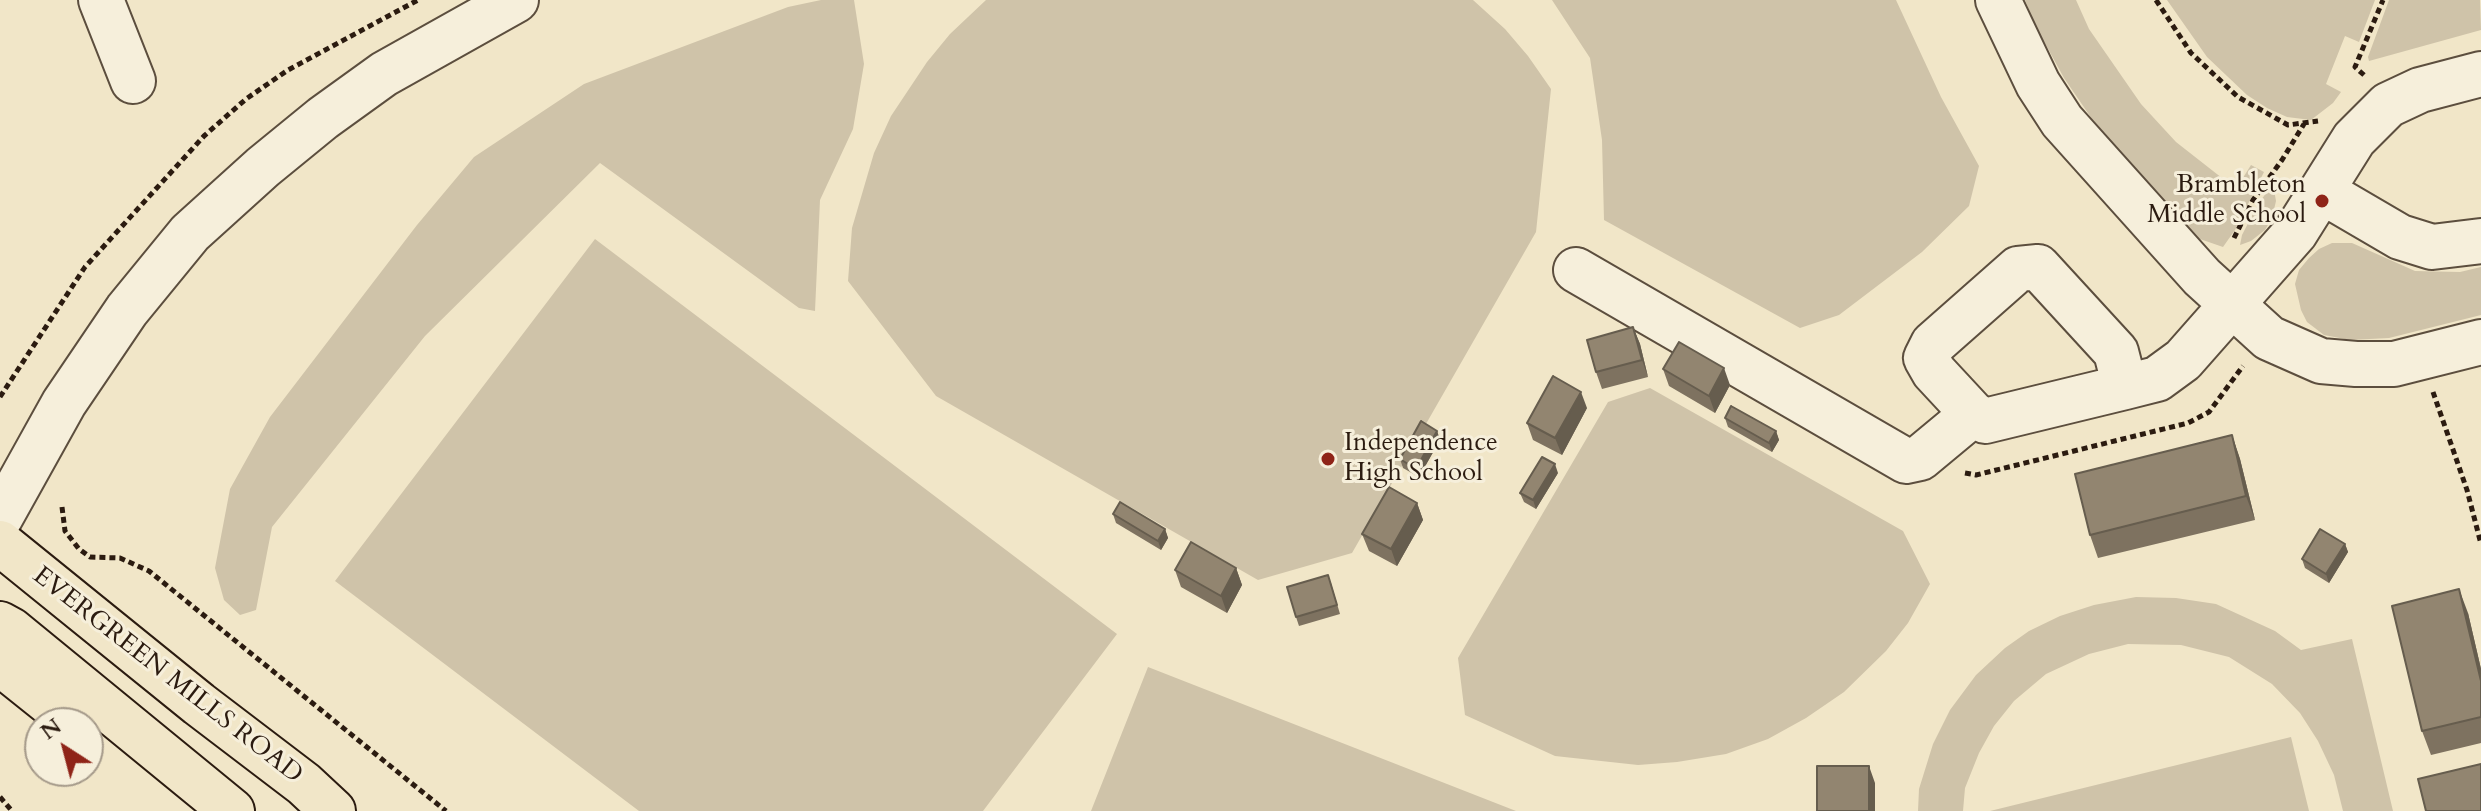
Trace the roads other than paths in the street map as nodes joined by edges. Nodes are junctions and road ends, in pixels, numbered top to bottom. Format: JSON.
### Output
{"nodes":[{"id":1,"x":101,"y":0,"type":"edge"},
{"id":2,"x":516,"y":0,"type":"edge"},
{"id":3,"x":1998,"y":0,"type":"edge"},
{"id":4,"x":2481,"y":74,"type":"edge"},
{"id":5,"x":133,"y":81,"type":"dead end"},
{"id":6,"x":2323,"y":192,"type":"junction"},
{"id":7,"x":2481,"y":241,"type":"edge"},
{"id":8,"x":1576,"y":270,"type":"dead end"},
{"id":9,"x":2217,"y":291,"type":"junction"},
{"id":10,"x":2481,"y":342,"type":"edge"},
{"id":11,"x":2125,"y":387,"type":"junction"},
{"id":12,"x":1973,"y":414,"type":"junction"},
{"id":13,"x":0,"y":518,"type":"edge"},
{"id":14,"x":0,"y":543,"type":"edge"},
{"id":15,"x":0,"y":624,"type":"edge"},
{"id":16,"x":0,"y":663,"type":"edge"},
{"id":17,"x":55,"y":707,"type":"edge"},
{"id":18,"x":104,"y":746,"type":"edge"},
{"id":19,"x":186,"y":811,"type":"edge"},
{"id":20,"x":232,"y":811,"type":"edge"},
{"id":21,"x":333,"y":811,"type":"edge"}],
"edges":[{"from":1,"to":5,"type":"street"},
{"from":2,"to":13,"type":"street"},
{"from":3,"to":9,"type":"street"},
{"from":4,"to":6,"type":"street"},
{"from":6,"to":7,"type":"street"},
{"from":6,"to":9,"type":"street"},
{"from":8,"to":12,"type":"street"},
{"from":9,"to":10,"type":"street"},
{"from":9,"to":11,"type":"street"},
{"from":11,"to":12,"type":"street"},
{"from":11,"to":12,"type":"street"},
{"from":14,"to":21,"type":"main road","name":"EVERGREEN MILLS ROAD"},
{"from":15,"to":20,"type":"main road"},
{"from":16,"to":17,"type":"main road"},
{"from":18,"to":19,"type":"main road"}]}
